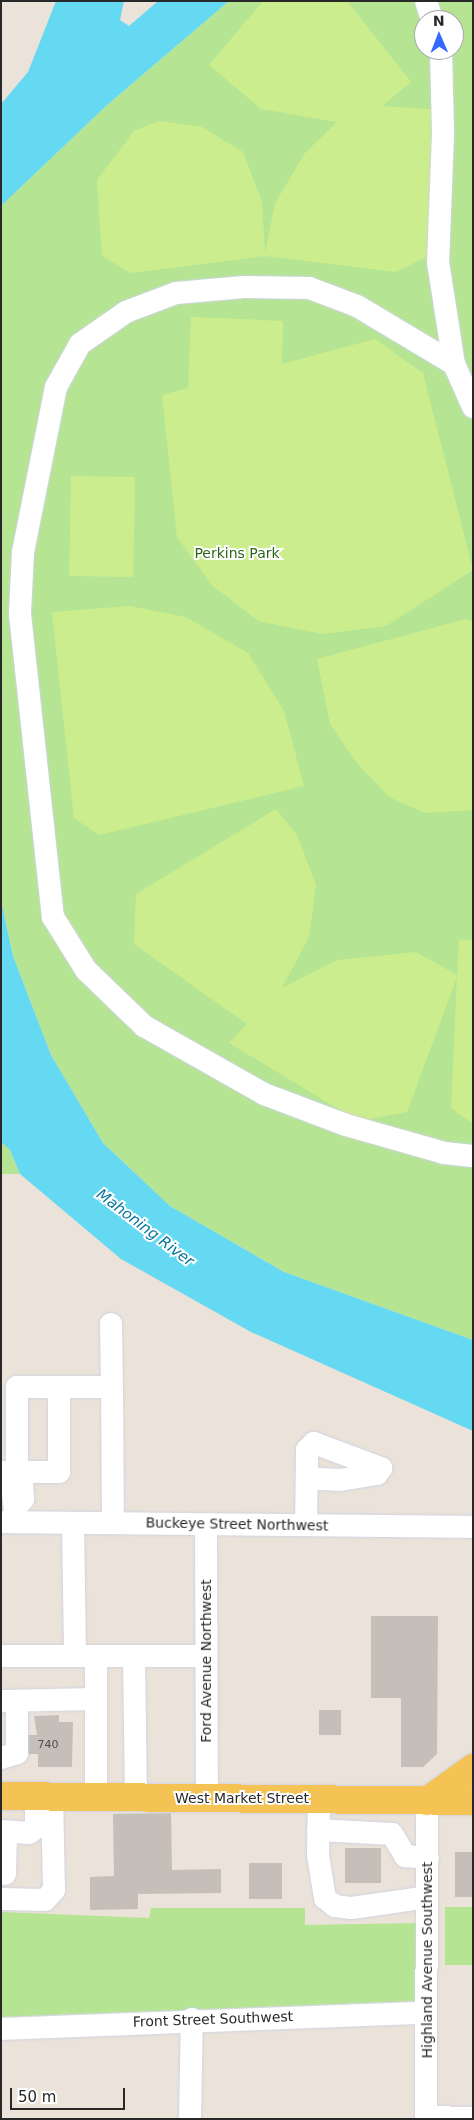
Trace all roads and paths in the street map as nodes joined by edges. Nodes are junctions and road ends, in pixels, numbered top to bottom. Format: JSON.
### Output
{"nodes":[{"id":1,"x":441,"y":60,"type":"edge"},
{"id":2,"x":454,"y":364,"type":"junction"},
{"id":3,"x":473,"y":407,"type":"edge"},
{"id":4,"x":473,"y":1156,"type":"edge"},
{"id":5,"x":111,"y":1324,"type":"dead end"},
{"id":6,"x":9,"y":1387,"type":"edge"},
{"id":7,"x":58,"y":1387,"type":"junction"},
{"id":8,"x":112,"y":1387,"type":"junction"},
{"id":9,"x":12,"y":1474,"type":"edge"},
{"id":10,"x":307,"y":1478,"type":"dead end"},
{"id":11,"x":11,"y":1517,"type":"edge"},
{"id":12,"x":73,"y":1523,"type":"junction"},
{"id":13,"x":113,"y":1523,"type":"junction"},
{"id":14,"x":206,"y":1524,"type":"junction"},
{"id":15,"x":306,"y":1525,"type":"junction"},
{"id":16,"x":473,"y":1527,"type":"edge"},
{"id":17,"x":1,"y":1656,"type":"edge"},
{"id":18,"x":86,"y":1656,"type":"junction"},
{"id":19,"x":134,"y":1656,"type":"junction"},
{"id":20,"x":206,"y":1656,"type":"junction"},
{"id":21,"x":96,"y":1699,"type":"junction"},
{"id":22,"x":9,"y":1701,"type":"edge"},
{"id":23,"x":1,"y":1758,"type":"edge"},
{"id":24,"x":473,"y":1768,"type":"edge"},
{"id":25,"x":1,"y":1796,"type":"edge"},
{"id":26,"x":44,"y":1796,"type":"junction"},
{"id":27,"x":96,"y":1796,"type":"junction"},
{"id":28,"x":136,"y":1797,"type":"junction"},
{"id":29,"x":207,"y":1798,"type":"junction"},
{"id":30,"x":318,"y":1798,"type":"junction"},
{"id":31,"x":473,"y":1800,"type":"edge"},
{"id":32,"x":427,"y":1801,"type":"junction"},
{"id":33,"x":318,"y":1830,"type":"junction"},
{"id":34,"x":3,"y":1833,"type":"edge"},
{"id":35,"x":52,"y":1848,"type":"junction"},
{"id":36,"x":428,"y":1858,"type":"junction"},
{"id":37,"x":3,"y":1883,"type":"edge"},
{"id":38,"x":427,"y":1897,"type":"junction"},
{"id":39,"x":1,"y":1899,"type":"edge"},
{"id":40,"x":426,"y":2013,"type":"junction"},
{"id":41,"x":192,"y":2019,"type":"junction"},
{"id":42,"x":1,"y":2029,"type":"edge"},
{"id":43,"x":426,"y":2118,"type":"edge"},
{"id":44,"x":473,"y":2118,"type":"edge"},
{"id":45,"x":190,"y":2119,"type":"edge"}],
"edges":[{"from":1,"to":2,"type":"street"},
{"from":2,"to":3,"type":"street"},
{"from":2,"to":4,"type":"street"},
{"from":5,"to":8,"type":"street"},
{"from":6,"to":7,"type":"street"},
{"from":6,"to":9,"type":"street"},
{"from":7,"to":8,"type":"street"},
{"from":7,"to":9,"type":"street"},
{"from":8,"to":13,"type":"street"},
{"from":9,"to":11,"type":"street"},
{"from":10,"to":15,"type":"street"},
{"from":11,"to":12,"type":"street","name":"Buckeye Street Northwest"},
{"from":12,"to":13,"type":"street","name":"Buckeye Street Northwest"},
{"from":12,"to":18,"type":"street"},
{"from":13,"to":14,"type":"street","name":"Buckeye Street Northwest"},
{"from":14,"to":15,"type":"street","name":"Buckeye Street Northwest"},
{"from":14,"to":20,"type":"street","name":"Ford Avenue Northwest"},
{"from":15,"to":16,"type":"street","name":"Buckeye Street Northwest"},
{"from":17,"to":18,"type":"street"},
{"from":18,"to":19,"type":"street"},
{"from":18,"to":21,"type":"street"},
{"from":19,"to":20,"type":"street"},
{"from":19,"to":28,"type":"street"},
{"from":20,"to":29,"type":"street","name":"Ford Avenue Northwest"},
{"from":21,"to":22,"type":"street"},
{"from":21,"to":27,"type":"street"},
{"from":22,"to":23,"type":"street"},
{"from":24,"to":32,"type":"main road"},
{"from":25,"to":26,"type":"main road","name":"West Market Street"},
{"from":26,"to":27,"type":"main road","name":"West Market Street"},
{"from":26,"to":34,"type":"street"},
{"from":26,"to":35,"type":"street"},
{"from":27,"to":28,"type":"main road","name":"West Market Street"},
{"from":28,"to":29,"type":"main road","name":"West Market Street"},
{"from":29,"to":30,"type":"main road","name":"West Market Street"},
{"from":30,"to":32,"type":"main road","name":"West Market Street"},
{"from":30,"to":33,"type":"street"},
{"from":31,"to":32,"type":"main road","name":"West Market Street"},
{"from":32,"to":36,"type":"street","name":"Highland Avenue Southwest"},
{"from":33,"to":36,"type":"street"},
{"from":33,"to":38,"type":"street"},
{"from":34,"to":37,"type":"street"},
{"from":35,"to":37,"type":"street"},
{"from":35,"to":39,"type":"street"},
{"from":36,"to":38,"type":"street","name":"Highland Avenue Southwest"},
{"from":38,"to":40,"type":"street","name":"Highland Avenue Southwest"},
{"from":40,"to":41,"type":"street","name":"Front Street Southwest"},
{"from":40,"to":43,"type":"street","name":"Highland Avenue Southwest"},
{"from":41,"to":42,"type":"street","name":"Front Street Southwest"},
{"from":41,"to":45,"type":"street"},
{"from":43,"to":44,"type":"street"}]}
